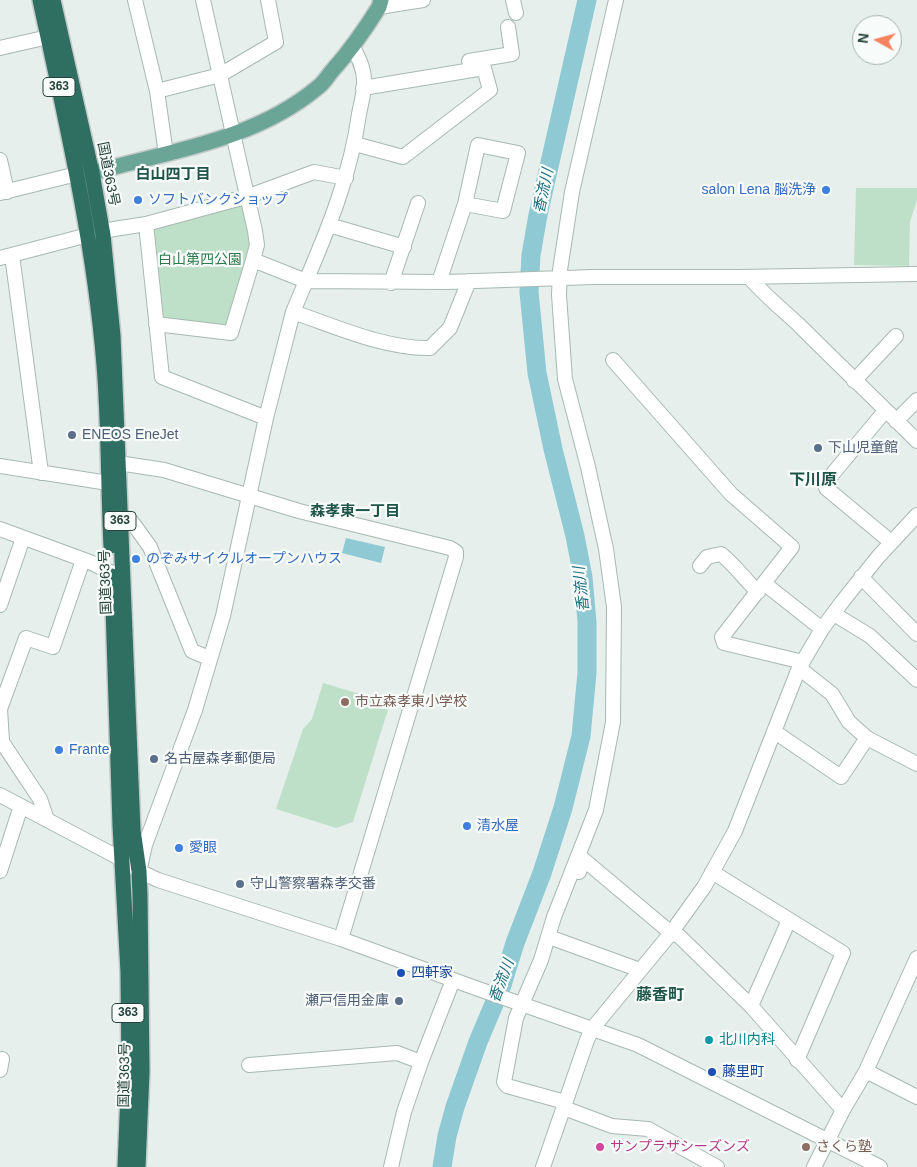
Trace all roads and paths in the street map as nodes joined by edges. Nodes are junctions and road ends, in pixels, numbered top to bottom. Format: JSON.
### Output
{"nodes":[{"id":1,"x":40,"y":0,"type":"edge"},
{"id":2,"x":53,"y":0,"type":"edge"},
{"id":3,"x":135,"y":0,"type":"edge"},
{"id":4,"x":203,"y":0,"type":"edge"},
{"id":5,"x":268,"y":0,"type":"edge"},
{"id":6,"x":423,"y":0,"type":"edge"},
{"id":7,"x":616,"y":0,"type":"edge"},
{"id":8,"x":380,"y":4,"type":"edge"},
{"id":9,"x":508,"y":27,"type":"dead end"},
{"id":10,"x":48,"y":36,"type":"junction"},
{"id":11,"x":353,"y":47,"type":"junction"},
{"id":12,"x":0,"y":48,"type":"edge"},
{"id":13,"x":220,"y":75,"type":"junction"},
{"id":14,"x":364,"y":84,"type":"junction"},
{"id":15,"x":157,"y":91,"type":"junction"},
{"id":16,"x":232,"y":135,"type":"junction"},
{"id":17,"x":355,"y":144,"type":"junction"},
{"id":18,"x":166,"y":154,"type":"junction"},
{"id":19,"x":0,"y":160,"type":"edge"},
{"id":20,"x":84,"y":174,"type":"junction"},
{"id":21,"x":346,"y":178,"type":"junction"},
{"id":22,"x":4,"y":193,"type":"edge"},
{"id":23,"x":249,"y":196,"type":"junction"},
{"id":24,"x":418,"y":203,"type":"dead end"},
{"id":25,"x":465,"y":204,"type":"junction"},
{"id":26,"x":146,"y":224,"type":"junction"},
{"id":27,"x":329,"y":226,"type":"junction"},
{"id":28,"x":108,"y":230,"type":"dead end"},
{"id":29,"x":88,"y":235,"type":"junction"},
{"id":30,"x":404,"y":247,"type":"junction"},
{"id":31,"x":6,"y":256,"type":"edge"},
{"id":32,"x":253,"y":260,"type":"junction"},
{"id":33,"x":917,"y":274,"type":"edge"},
{"id":34,"x":749,"y":277,"type":"junction"},
{"id":35,"x":558,"y":278,"type":"junction"},
{"id":36,"x":469,"y":281,"type":"junction"},
{"id":37,"x":306,"y":282,"type":"junction"},
{"id":38,"x":439,"y":282,"type":"junction"},
{"id":39,"x":392,"y":283,"type":"junction"},
{"id":40,"x":293,"y":312,"type":"junction"},
{"id":41,"x":156,"y":324,"type":"junction"},
{"id":42,"x":896,"y":336,"type":"dead end"},
{"id":43,"x":613,"y":360,"type":"dead end"},
{"id":44,"x":854,"y":381,"type":"junction"},
{"id":45,"x":917,"y":400,"type":"edge"},
{"id":46,"x":885,"y":411,"type":"junction"},
{"id":47,"x":266,"y":418,"type":"junction"},
{"id":48,"x":896,"y":421,"type":"junction"},
{"id":49,"x":917,"y":441,"type":"edge"},
{"id":50,"x":125,"y":464,"type":"dead end"},
{"id":51,"x":0,"y":466,"type":"edge"},
{"id":52,"x":41,"y":473,"type":"junction"},
{"id":53,"x":108,"y":484,"type":"junction"},
{"id":54,"x":250,"y":495,"type":"junction"},
{"id":55,"x":917,"y":515,"type":"edge"},
{"id":56,"x":120,"y":521,"type":"junction"},
{"id":57,"x":0,"y":530,"type":"edge"},
{"id":58,"x":23,"y":538,"type":"junction"},
{"id":59,"x":891,"y":542,"type":"junction"},
{"id":60,"x":83,"y":560,"type":"junction"},
{"id":61,"x":700,"y":566,"type":"dead end"},
{"id":62,"x":117,"y":573,"type":"junction"},
{"id":63,"x":861,"y":577,"type":"junction"},
{"id":64,"x":761,"y":588,"type":"junction"},
{"id":65,"x":0,"y":605,"type":"edge"},
{"id":66,"x":834,"y":614,"type":"junction"},
{"id":67,"x":822,"y":629,"type":"junction"},
{"id":68,"x":917,"y":634,"type":"edge"},
{"id":69,"x":209,"y":658,"type":"junction"},
{"id":70,"x":801,"y":665,"type":"junction"},
{"id":71,"x":917,"y":680,"type":"edge"},
{"id":72,"x":775,"y":732,"type":"junction"},
{"id":73,"x":867,"y":738,"type":"junction"},
{"id":74,"x":1,"y":740,"type":"edge"},
{"id":75,"x":917,"y":764,"type":"edge"},
{"id":76,"x":0,"y":796,"type":"edge"},
{"id":77,"x":20,"y":806,"type":"junction"},
{"id":78,"x":47,"y":820,"type":"junction"},
{"id":79,"x":122,"y":860,"type":"junction"},
{"id":80,"x":0,"y":871,"type":"edge"},
{"id":81,"x":139,"y":871,"type":"junction"},
{"id":82,"x":712,"y":872,"type":"junction"},
{"id":83,"x":554,"y":916,"type":"junction"},
{"id":84,"x":789,"y":920,"type":"junction"},
{"id":85,"x":671,"y":933,"type":"junction"},
{"id":86,"x":549,"y":937,"type":"junction"},
{"id":87,"x":341,"y":939,"type":"junction"},
{"id":88,"x":917,"y":958,"type":"edge"},
{"id":89,"x":640,"y":970,"type":"junction"},
{"id":90,"x":453,"y":980,"type":"junction"},
{"id":91,"x":520,"y":1004,"type":"junction"},
{"id":92,"x":751,"y":1006,"type":"junction"},
{"id":93,"x":592,"y":1030,"type":"junction"},
{"id":94,"x":798,"y":1060,"type":"junction"},
{"id":95,"x":421,"y":1062,"type":"junction"},
{"id":96,"x":248,"y":1065,"type":"dead end"},
{"id":97,"x":866,"y":1072,"type":"junction"},
{"id":98,"x":917,"y":1097,"type":"edge"},
{"id":99,"x":564,"y":1105,"type":"junction"},
{"id":100,"x":843,"y":1110,"type":"junction"},
{"id":101,"x":828,"y":1140,"type":"junction"},
{"id":102,"x":125,"y":1167,"type":"edge"},
{"id":103,"x":138,"y":1167,"type":"edge"},
{"id":104,"x":390,"y":1167,"type":"edge"},
{"id":105,"x":542,"y":1167,"type":"edge"},
{"id":106,"x":717,"y":1167,"type":"edge"},
{"id":107,"x":814,"y":1167,"type":"edge"},
{"id":108,"x":880,"y":1167,"type":"edge"}],
"edges":[{"from":1,"to":10,"type":"highway","name":"国道363号","number":"363"},
{"from":2,"to":20,"type":"highway","name":"国道363号","number":"363"},
{"from":3,"to":15,"type":"street"},
{"from":4,"to":13,"type":"street"},
{"from":5,"to":13,"type":"street"},
{"from":6,"to":8,"type":"street"},
{"from":7,"to":35,"type":"street"},
{"from":8,"to":11,"type":"main road"},
{"from":9,"to":14,"type":"street"},
{"from":10,"to":12,"type":"street"},
{"from":10,"to":20,"type":"highway","name":"国道363号","number":"363"},
{"from":11,"to":14,"type":"street"},
{"from":11,"to":16,"type":"main road"},
{"from":13,"to":15,"type":"street"},
{"from":13,"to":16,"type":"street"},
{"from":14,"to":17,"type":"street"},
{"from":14,"to":17,"type":"street"},
{"from":15,"to":18,"type":"street"},
{"from":16,"to":18,"type":"main road"},
{"from":16,"to":23,"type":"street"},
{"from":17,"to":21,"type":"street"},
{"from":18,"to":20,"type":"main road"},
{"from":19,"to":22,"type":"street"},
{"from":20,"to":22,"type":"street"},
{"from":20,"to":29,"type":"highway","name":"国道363号","number":"363"},
{"from":20,"to":56,"type":"highway","name":"国道363号","number":"363"},
{"from":21,"to":23,"type":"street"},
{"from":21,"to":27,"type":"street"},
{"from":23,"to":26,"type":"street"},
{"from":23,"to":32,"type":"street"},
{"from":24,"to":30,"type":"street"},
{"from":25,"to":25,"type":"street"},
{"from":25,"to":38,"type":"street"},
{"from":26,"to":28,"type":"street"},
{"from":26,"to":41,"type":"street"},
{"from":27,"to":30,"type":"street"},
{"from":27,"to":37,"type":"street"},
{"from":29,"to":31,"type":"street"},
{"from":29,"to":53,"type":"highway","name":"国道363号","number":"363"},
{"from":30,"to":39,"type":"street"},
{"from":31,"to":52,"type":"street"},
{"from":32,"to":37,"type":"street"},
{"from":32,"to":41,"type":"street"},
{"from":33,"to":34,"type":"street"},
{"from":34,"to":35,"type":"street"},
{"from":34,"to":44,"type":"street"},
{"from":35,"to":36,"type":"street"},
{"from":35,"to":83,"type":"street"},
{"from":36,"to":38,"type":"street"},
{"from":36,"to":40,"type":"street"},
{"from":37,"to":39,"type":"street"},
{"from":37,"to":40,"type":"street"},
{"from":38,"to":39,"type":"street"},
{"from":40,"to":47,"type":"street"},
{"from":41,"to":47,"type":"street"},
{"from":42,"to":44,"type":"street"},
{"from":43,"to":64,"type":"street"},
{"from":44,"to":46,"type":"street"},
{"from":45,"to":48,"type":"street"},
{"from":46,"to":48,"type":"street"},
{"from":46,"to":59,"type":"street"},
{"from":47,"to":54,"type":"street"},
{"from":48,"to":49,"type":"street"},
{"from":50,"to":54,"type":"street"},
{"from":51,"to":52,"type":"street"},
{"from":52,"to":53,"type":"street"},
{"from":53,"to":62,"type":"highway","name":"国道363号","number":"363"},
{"from":54,"to":69,"type":"street"},
{"from":54,"to":87,"type":"street"},
{"from":55,"to":59,"type":"street"},
{"from":56,"to":62,"type":"highway","name":"国道363号","number":"363"},
{"from":56,"to":69,"type":"street"},
{"from":57,"to":58,"type":"street"},
{"from":58,"to":60,"type":"street"},
{"from":58,"to":65,"type":"street"},
{"from":59,"to":63,"type":"street"},
{"from":60,"to":62,"type":"street"},
{"from":60,"to":74,"type":"street"},
{"from":61,"to":64,"type":"street"},
{"from":62,"to":79,"type":"highway","name":"国道363号","number":"363"},
{"from":62,"to":81,"type":"highway","name":"国道363号","number":"363"},
{"from":63,"to":66,"type":"street"},
{"from":63,"to":68,"type":"street"},
{"from":64,"to":67,"type":"street"},
{"from":64,"to":70,"type":"street"},
{"from":66,"to":67,"type":"street"},
{"from":66,"to":71,"type":"street"},
{"from":67,"to":70,"type":"street"},
{"from":69,"to":81,"type":"street"},
{"from":70,"to":72,"type":"street"},
{"from":70,"to":73,"type":"street"},
{"from":72,"to":73,"type":"street"},
{"from":72,"to":82,"type":"street"},
{"from":73,"to":75,"type":"street"},
{"from":74,"to":78,"type":"street"},
{"from":76,"to":77,"type":"street"},
{"from":77,"to":78,"type":"street"},
{"from":77,"to":80,"type":"street"},
{"from":78,"to":79,"type":"street"},
{"from":79,"to":81,"type":"street"},
{"from":79,"to":102,"type":"highway","name":"国道363号","number":"363"},
{"from":81,"to":87,"type":"street"},
{"from":81,"to":103,"type":"highway","name":"国道363号","number":"363"},
{"from":82,"to":84,"type":"street"},
{"from":82,"to":85,"type":"street"},
{"from":83,"to":85,"type":"street"},
{"from":83,"to":86,"type":"street"},
{"from":84,"to":92,"type":"street"},
{"from":84,"to":94,"type":"street"},
{"from":85,"to":89,"type":"street"},
{"from":85,"to":92,"type":"street"},
{"from":86,"to":89,"type":"street"},
{"from":86,"to":91,"type":"street"},
{"from":87,"to":90,"type":"street"},
{"from":88,"to":97,"type":"street"},
{"from":89,"to":93,"type":"street"},
{"from":90,"to":91,"type":"street"},
{"from":90,"to":95,"type":"street"},
{"from":91,"to":93,"type":"street"},
{"from":91,"to":99,"type":"street"},
{"from":92,"to":94,"type":"street"},
{"from":93,"to":99,"type":"street"},
{"from":93,"to":101,"type":"street"},
{"from":94,"to":100,"type":"street"},
{"from":95,"to":96,"type":"street"},
{"from":95,"to":104,"type":"street"},
{"from":97,"to":98,"type":"street"},
{"from":97,"to":100,"type":"street"},
{"from":99,"to":105,"type":"street"},
{"from":99,"to":106,"type":"street"},
{"from":100,"to":101,"type":"street"},
{"from":101,"to":107,"type":"street"},
{"from":101,"to":108,"type":"street"}]}
